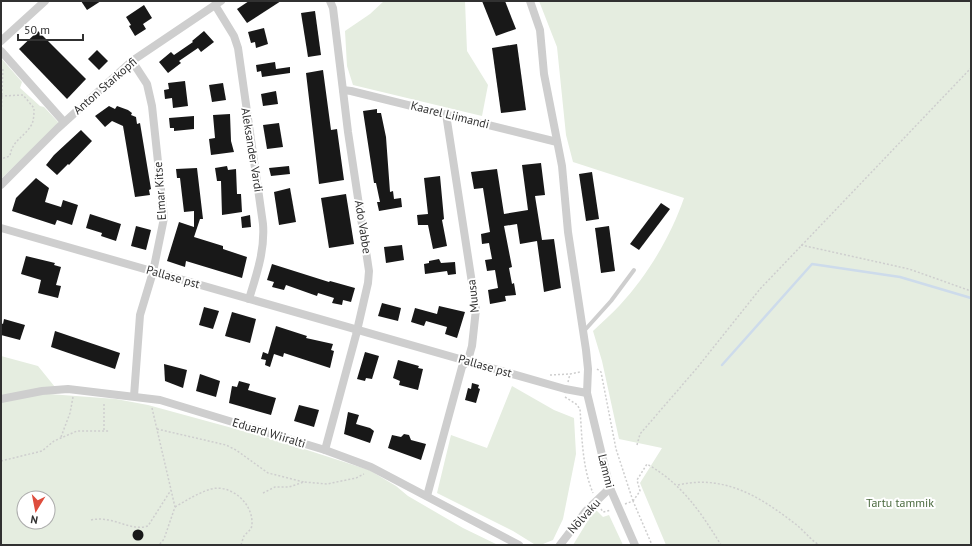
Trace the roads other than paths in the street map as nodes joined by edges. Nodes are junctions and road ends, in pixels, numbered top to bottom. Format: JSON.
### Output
{"nodes":[{"id":1,"x":45,"y":1,"type":"edge"},
{"id":2,"x":330,"y":1,"type":"edge"},
{"id":3,"x":530,"y":1,"type":"edge"},
{"id":4,"x":218,"y":3,"type":"edge"},
{"id":5,"x":1,"y":41,"type":"edge"},
{"id":6,"x":3,"y":53,"type":"edge"},
{"id":7,"x":132,"y":61,"type":"junction"},
{"id":8,"x":343,"y":90,"type":"junction"},
{"id":9,"x":446,"y":114,"type":"junction"},
{"id":10,"x":64,"y":122,"type":"junction"},
{"id":11,"x":557,"y":142,"type":"junction"},
{"id":12,"x":1,"y":185,"type":"edge"},
{"id":13,"x":1,"y":228,"type":"edge"},
{"id":14,"x":634,"y":270,"type":"dead end"},
{"id":15,"x":153,"y":272,"type":"junction"},
{"id":16,"x":249,"y":298,"type":"junction"},
{"id":17,"x":357,"y":329,"type":"junction"},
{"id":18,"x":583,"y":331,"type":"junction"},
{"id":19,"x":468,"y":360,"type":"junction"},
{"id":20,"x":587,"y":393,"type":"junction"},
{"id":21,"x":134,"y":396,"type":"junction"},
{"id":22,"x":1,"y":399,"type":"edge"},
{"id":23,"x":325,"y":450,"type":"junction"},
{"id":24,"x":610,"y":488,"type":"junction"},
{"id":25,"x":427,"y":496,"type":"junction"},
{"id":26,"x":519,"y":545,"type":"edge"},
{"id":27,"x":560,"y":545,"type":"edge"},
{"id":28,"x":634,"y":545,"type":"edge"}],
"edges":[{"from":1,"to":5,"type":"street"},
{"from":2,"to":8,"type":"street","name":"Ado Vabbe"},
{"from":3,"to":11,"type":"street"},
{"from":4,"to":7,"type":"street","name":"Anton Starkopfi"},
{"from":4,"to":16,"type":"street","name":"Aleksander Vardi"},
{"from":6,"to":10,"type":"street"},
{"from":7,"to":10,"type":"street","name":"Anton Starkopfi"},
{"from":7,"to":15,"type":"street","name":"Elmar Kitse"},
{"from":8,"to":9,"type":"street","name":"Kaarel Liimandi"},
{"from":8,"to":17,"type":"street","name":"Ado Vabbe"},
{"from":9,"to":11,"type":"street","name":"Kaarel Liimandi"},
{"from":9,"to":19,"type":"street","name":"Muusa"},
{"from":10,"to":12,"type":"street","name":"Anton Starkopfi"},
{"from":11,"to":18,"type":"street"},
{"from":13,"to":15,"type":"street","name":"Pallase pst"},
{"from":14,"to":18,"type":"lane"},
{"from":15,"to":16,"type":"street","name":"Pallase pst"},
{"from":15,"to":21,"type":"street","name":"Elmar Kitse"},
{"from":16,"to":17,"type":"street","name":"Pallase pst"},
{"from":17,"to":19,"type":"street","name":"Pallase pst"},
{"from":17,"to":23,"type":"street","name":"Ado Vabbe"},
{"from":18,"to":20,"type":"street"},
{"from":19,"to":20,"type":"street","name":"Pallase pst"},
{"from":19,"to":25,"type":"street","name":"Muusa"},
{"from":20,"to":24,"type":"street","name":"Lammi"},
{"from":21,"to":22,"type":"street","name":"Eduard Wiiralti"},
{"from":21,"to":23,"type":"street","name":"Eduard Wiiralti"},
{"from":23,"to":25,"type":"street","name":"Eduard Wiiralti"},
{"from":24,"to":27,"type":"street","name":"Nõlvaku"},
{"from":24,"to":28,"type":"street","name":"Lammi"},
{"from":25,"to":26,"type":"street","name":"Eduard Wiiralti"}]}
